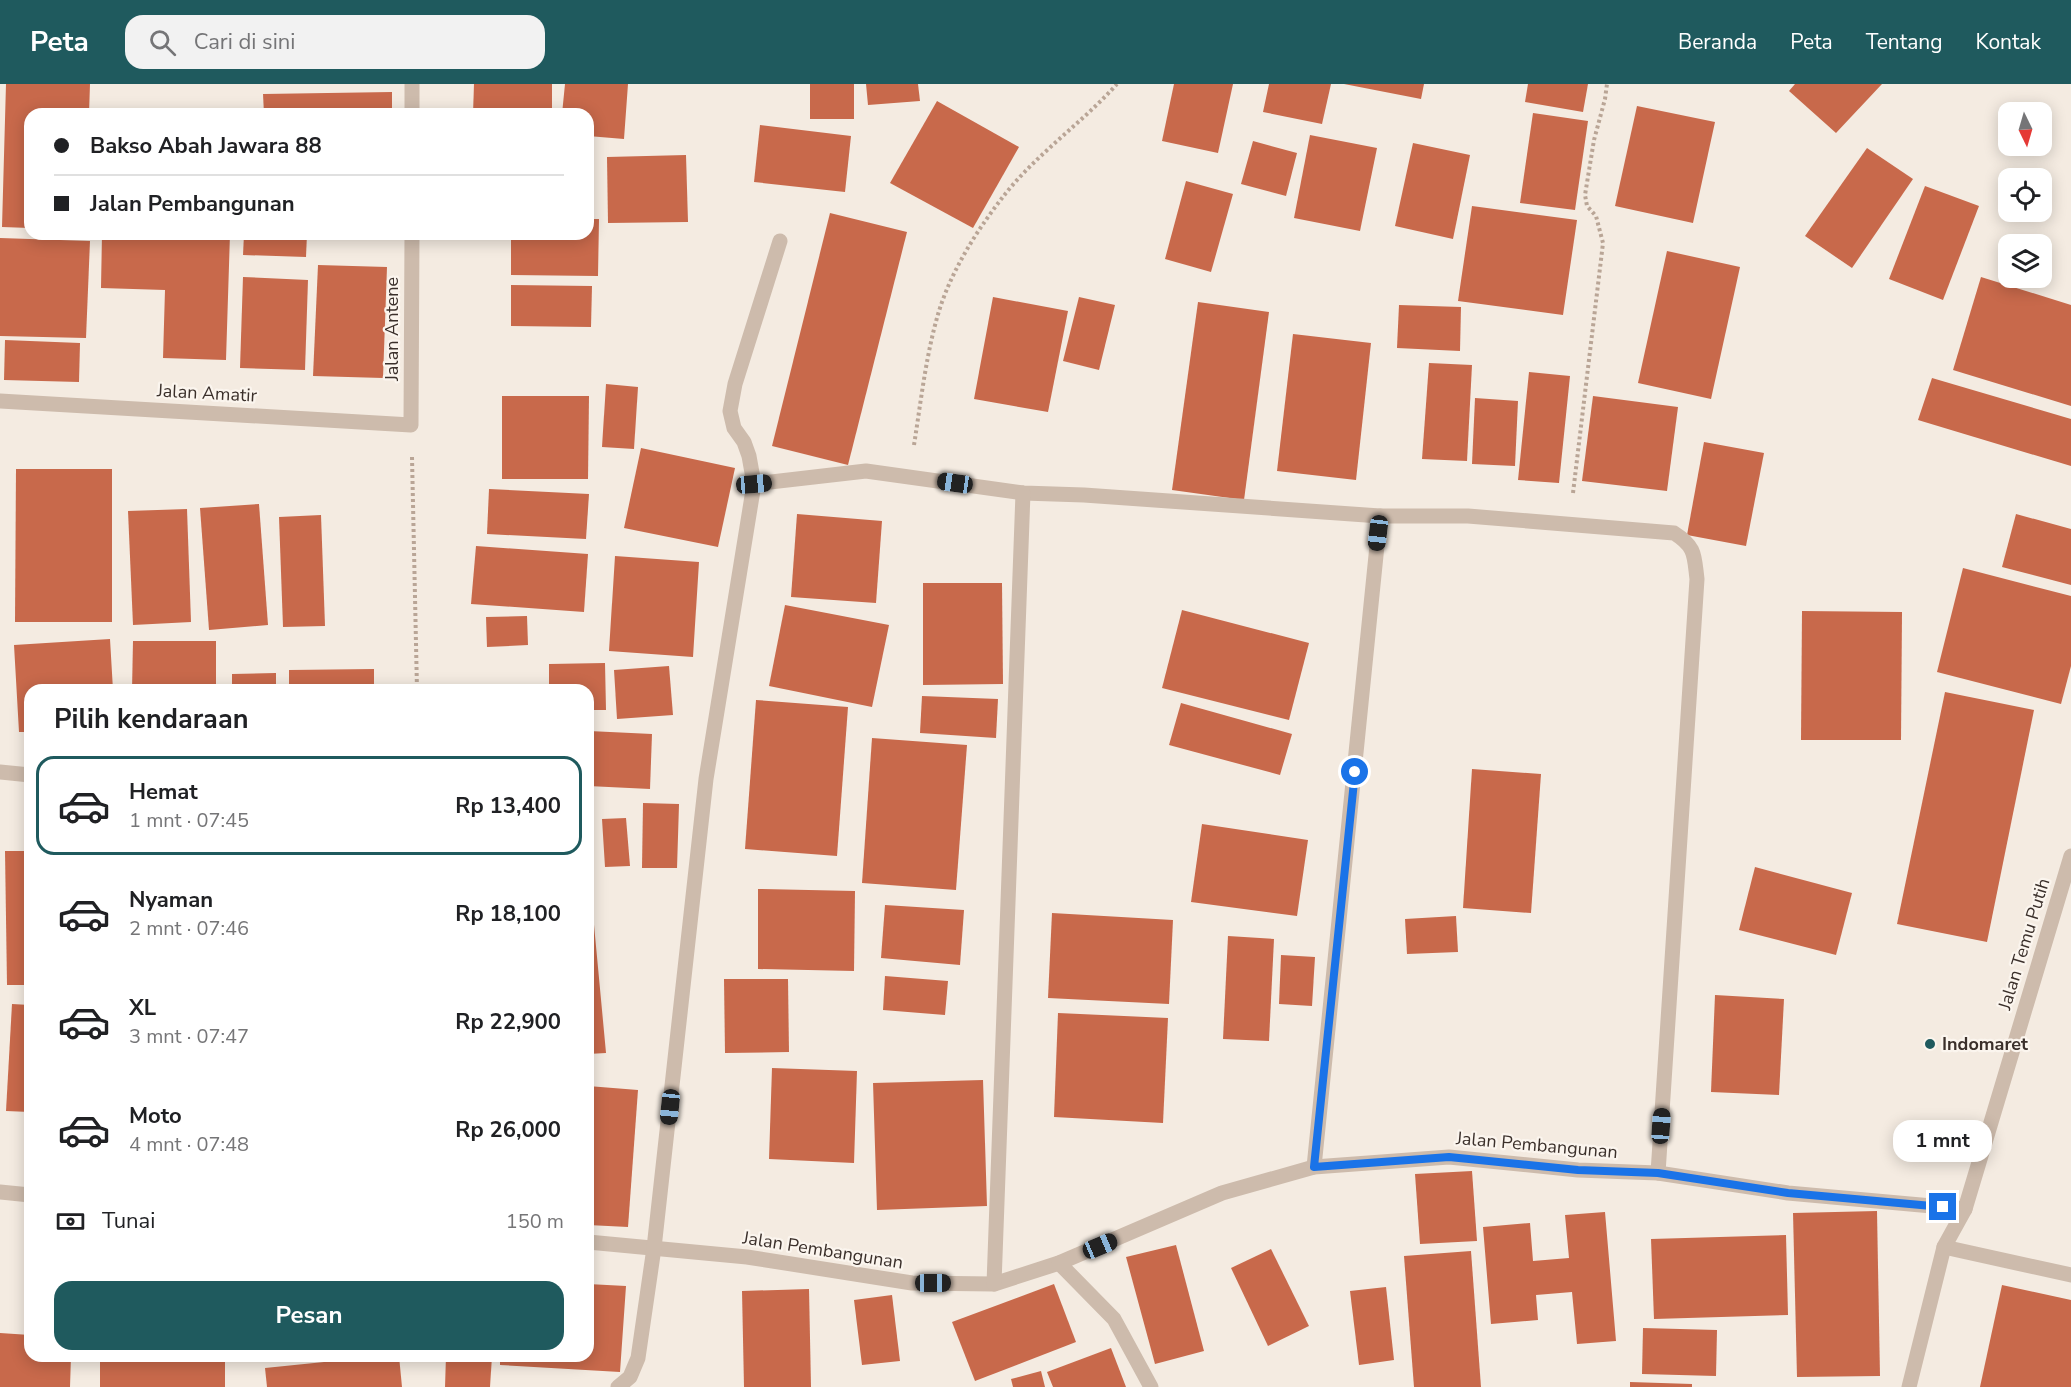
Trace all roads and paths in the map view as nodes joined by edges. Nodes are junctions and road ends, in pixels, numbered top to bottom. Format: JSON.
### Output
{"nodes":[{"id":1,"x":412,"y":84,"type":"edge"},
{"id":2,"x":1117,"y":84,"type":"edge"},
{"id":3,"x":1606,"y":84,"type":"edge"},
{"id":4,"x":412,"y":108,"type":"edge"},
{"id":5,"x":412,"y":240,"type":"edge"},
{"id":6,"x":780,"y":241,"type":"dead end"},
{"id":7,"x":0,"y":401,"type":"edge"},
{"id":8,"x":411,"y":425,"type":"junction"},
{"id":9,"x":909,"y":476,"type":"junction"},
{"id":10,"x":754,"y":484,"type":"junction"},
{"id":11,"x":1023,"y":494,"type":"junction"},
{"id":12,"x":1380,"y":516,"type":"junction"},
{"id":13,"x":1569,"y":524,"type":"junction"},
{"id":14,"x":417,"y":684,"type":"edge"},
{"id":15,"x":0,"y":772,"type":"edge"},
{"id":16,"x":24,"y":774,"type":"edge"},
{"id":17,"x":2071,"y":856,"type":"edge"},
{"id":18,"x":1314,"y":1167,"type":"junction"},
{"id":19,"x":1658,"y":1173,"type":"junction"},
{"id":20,"x":0,"y":1192,"type":"edge"},
{"id":21,"x":24,"y":1194,"type":"edge"},
{"id":22,"x":1965,"y":1209,"type":"junction"},
{"id":23,"x":594,"y":1243,"type":"edge"},
{"id":24,"x":1944,"y":1247,"type":"junction"},
{"id":25,"x":654,"y":1248,"type":"junction"},
{"id":26,"x":1059,"y":1263,"type":"junction"},
{"id":27,"x":2071,"y":1275,"type":"edge"},
{"id":28,"x":994,"y":1284,"type":"junction"},
{"id":29,"x":618,"y":1387,"type":"edge"},
{"id":30,"x":1151,"y":1387,"type":"edge"},
{"id":31,"x":1909,"y":1387,"type":"edge"}],
"edges":[{"from":1,"to":4,"type":"street"},
{"from":2,"to":9,"type":"path"},
{"from":3,"to":13,"type":"path"},
{"from":5,"to":8,"type":"street","name":"Jalan Antene"},
{"from":6,"to":10,"type":"street"},
{"from":7,"to":8,"type":"street","name":"Jalan Amatir"},
{"from":8,"to":14,"type":"path"},
{"from":9,"to":10,"type":"street"},
{"from":9,"to":11,"type":"street"},
{"from":10,"to":25,"type":"street"},
{"from":11,"to":12,"type":"street"},
{"from":11,"to":28,"type":"street"},
{"from":12,"to":13,"type":"street"},
{"from":12,"to":18,"type":"street"},
{"from":13,"to":19,"type":"street"},
{"from":15,"to":16,"type":"street"},
{"from":17,"to":22,"type":"street","name":"Jalan Temu Putih"},
{"from":18,"to":19,"type":"street","name":"Jalan Pembangunan"},
{"from":18,"to":26,"type":"street","name":"Jalan Pembangunan"},
{"from":19,"to":22,"type":"street","name":"Jalan Pembangunan"},
{"from":20,"to":21,"type":"street"},
{"from":22,"to":24,"type":"street","name":"Jalan Temu Putih"},
{"from":23,"to":25,"type":"street","name":"Jalan Pembangunan"},
{"from":24,"to":27,"type":"street"},
{"from":24,"to":31,"type":"street","name":"Jalan Temu Putih"},
{"from":25,"to":28,"type":"street","name":"Jalan Pembangunan"},
{"from":25,"to":29,"type":"street"},
{"from":26,"to":28,"type":"street","name":"Jalan Pembangunan"},
{"from":26,"to":30,"type":"street"}]}
